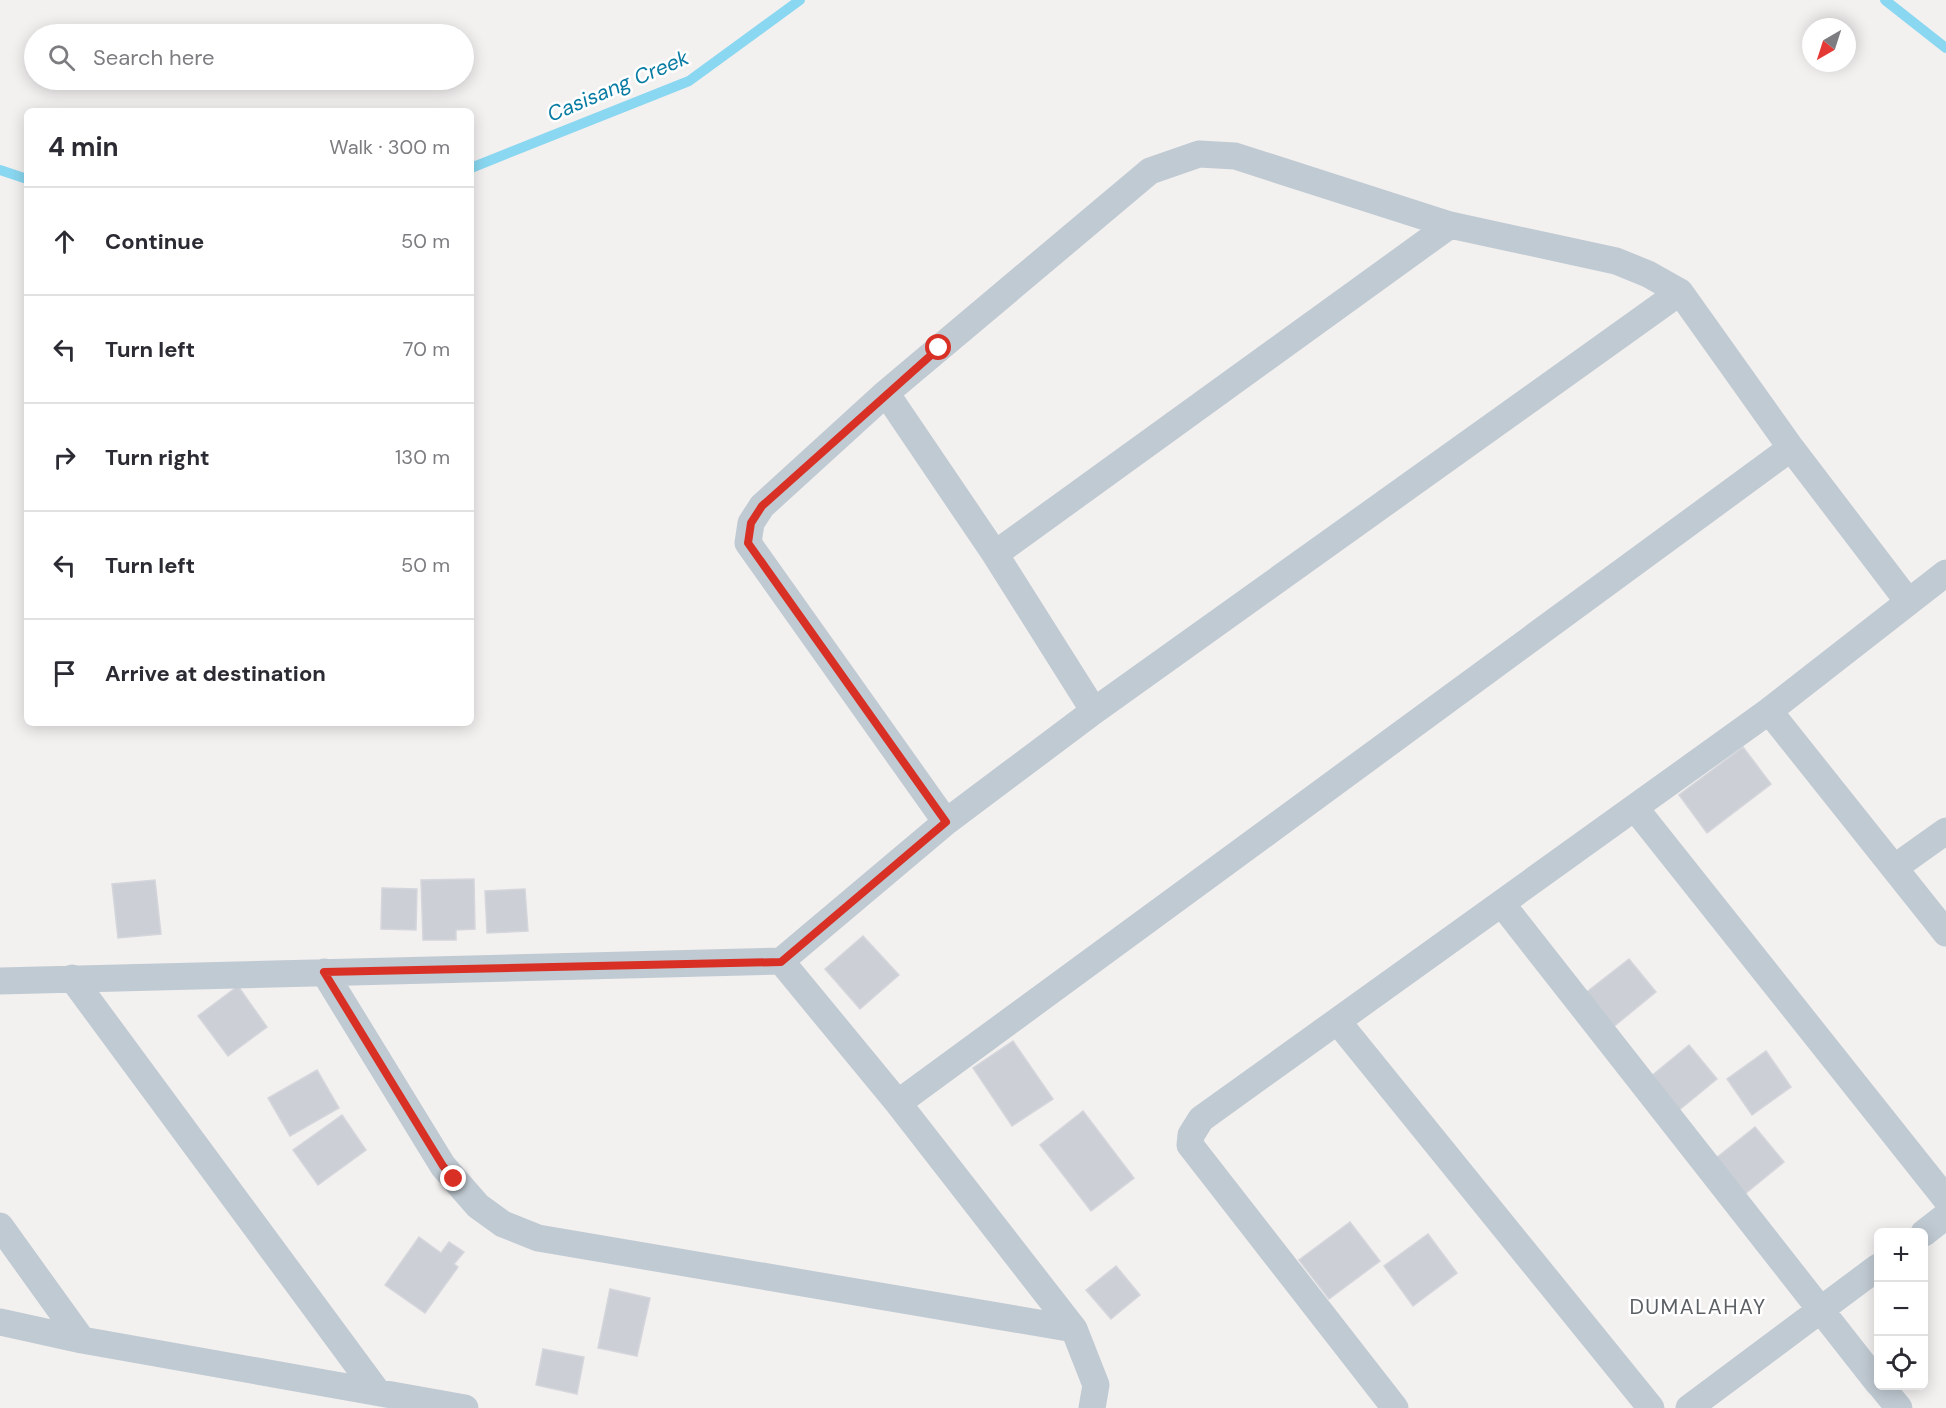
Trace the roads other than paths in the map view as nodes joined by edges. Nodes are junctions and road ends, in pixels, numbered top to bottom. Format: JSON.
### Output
{"nodes":[{"id":1,"x":1450,"y":225,"type":"junction"},
{"id":2,"x":1680,"y":291,"type":"junction"},
{"id":3,"x":886,"y":393,"type":"junction"},
{"id":4,"x":1791,"y":448,"type":"junction"},
{"id":5,"x":995,"y":554,"type":"junction"},
{"id":6,"x":1946,"y":573,"type":"edge"},
{"id":7,"x":1907,"y":600,"type":"junction"},
{"id":8,"x":1094,"y":711,"type":"junction"},
{"id":9,"x":1769,"y":711,"type":"junction"},
{"id":10,"x":1635,"y":808,"type":"junction"},
{"id":11,"x":946,"y":822,"type":"junction"},
{"id":12,"x":1946,"y":831,"type":"edge"},
{"id":13,"x":1894,"y":868,"type":"junction"},
{"id":14,"x":1502,"y":904,"type":"junction"},
{"id":15,"x":1946,"y":933,"type":"edge"},
{"id":16,"x":781,"y":962,"type":"junction"},
{"id":17,"x":324,"y":972,"type":"junction"},
{"id":18,"x":72,"y":978,"type":"junction"},
{"id":19,"x":0,"y":981,"type":"edge"},
{"id":20,"x":1338,"y":1022,"type":"junction"},
{"id":21,"x":898,"y":1103,"type":"junction"},
{"id":22,"x":1946,"y":1199,"type":"edge"},
{"id":23,"x":1946,"y":1216,"type":"edge"},
{"id":24,"x":0,"y":1226,"type":"edge"},
{"id":25,"x":1928,"y":1229,"type":"edge"},
{"id":26,"x":1874,"y":1271,"type":"edge"},
{"id":27,"x":1821,"y":1312,"type":"junction"},
{"id":28,"x":0,"y":1322,"type":"edge"},
{"id":29,"x":1074,"y":1329,"type":"junction"},
{"id":30,"x":82,"y":1340,"type":"junction"},
{"id":31,"x":1874,"y":1377,"type":"edge"},
{"id":32,"x":376,"y":1390,"type":"junction"},
{"id":33,"x":1885,"y":1390,"type":"edge"},
{"id":34,"x":465,"y":1408,"type":"edge"},
{"id":35,"x":1092,"y":1408,"type":"edge"},
{"id":36,"x":1395,"y":1408,"type":"edge"},
{"id":37,"x":1651,"y":1408,"type":"edge"},
{"id":38,"x":1689,"y":1408,"type":"edge"},
{"id":39,"x":1899,"y":1408,"type":"edge"}],
"edges":[{"from":1,"to":2,"type":"street"},
{"from":1,"to":3,"type":"street"},
{"from":1,"to":5,"type":"street"},
{"from":2,"to":4,"type":"street"},
{"from":2,"to":8,"type":"street"},
{"from":3,"to":5,"type":"street"},
{"from":3,"to":11,"type":"street"},
{"from":4,"to":7,"type":"street"},
{"from":4,"to":21,"type":"street"},
{"from":5,"to":8,"type":"street"},
{"from":6,"to":7,"type":"street"},
{"from":7,"to":9,"type":"street"},
{"from":8,"to":11,"type":"street"},
{"from":9,"to":10,"type":"street"},
{"from":9,"to":13,"type":"street"},
{"from":10,"to":14,"type":"street"},
{"from":10,"to":22,"type":"street"},
{"from":11,"to":16,"type":"street"},
{"from":12,"to":13,"type":"street"},
{"from":13,"to":15,"type":"street"},
{"from":14,"to":20,"type":"street"},
{"from":14,"to":27,"type":"street"},
{"from":16,"to":17,"type":"street"},
{"from":16,"to":21,"type":"street"},
{"from":17,"to":18,"type":"street"},
{"from":17,"to":29,"type":"street"},
{"from":18,"to":19,"type":"street"},
{"from":18,"to":32,"type":"street"},
{"from":20,"to":36,"type":"street"},
{"from":20,"to":37,"type":"street"},
{"from":21,"to":29,"type":"street"},
{"from":23,"to":25,"type":"street"},
{"from":24,"to":30,"type":"street"},
{"from":26,"to":27,"type":"street"},
{"from":27,"to":31,"type":"street"},
{"from":27,"to":38,"type":"street"},
{"from":28,"to":30,"type":"street"},
{"from":29,"to":35,"type":"street"},
{"from":30,"to":32,"type":"street"},
{"from":32,"to":34,"type":"street"},
{"from":33,"to":39,"type":"street"}]}
